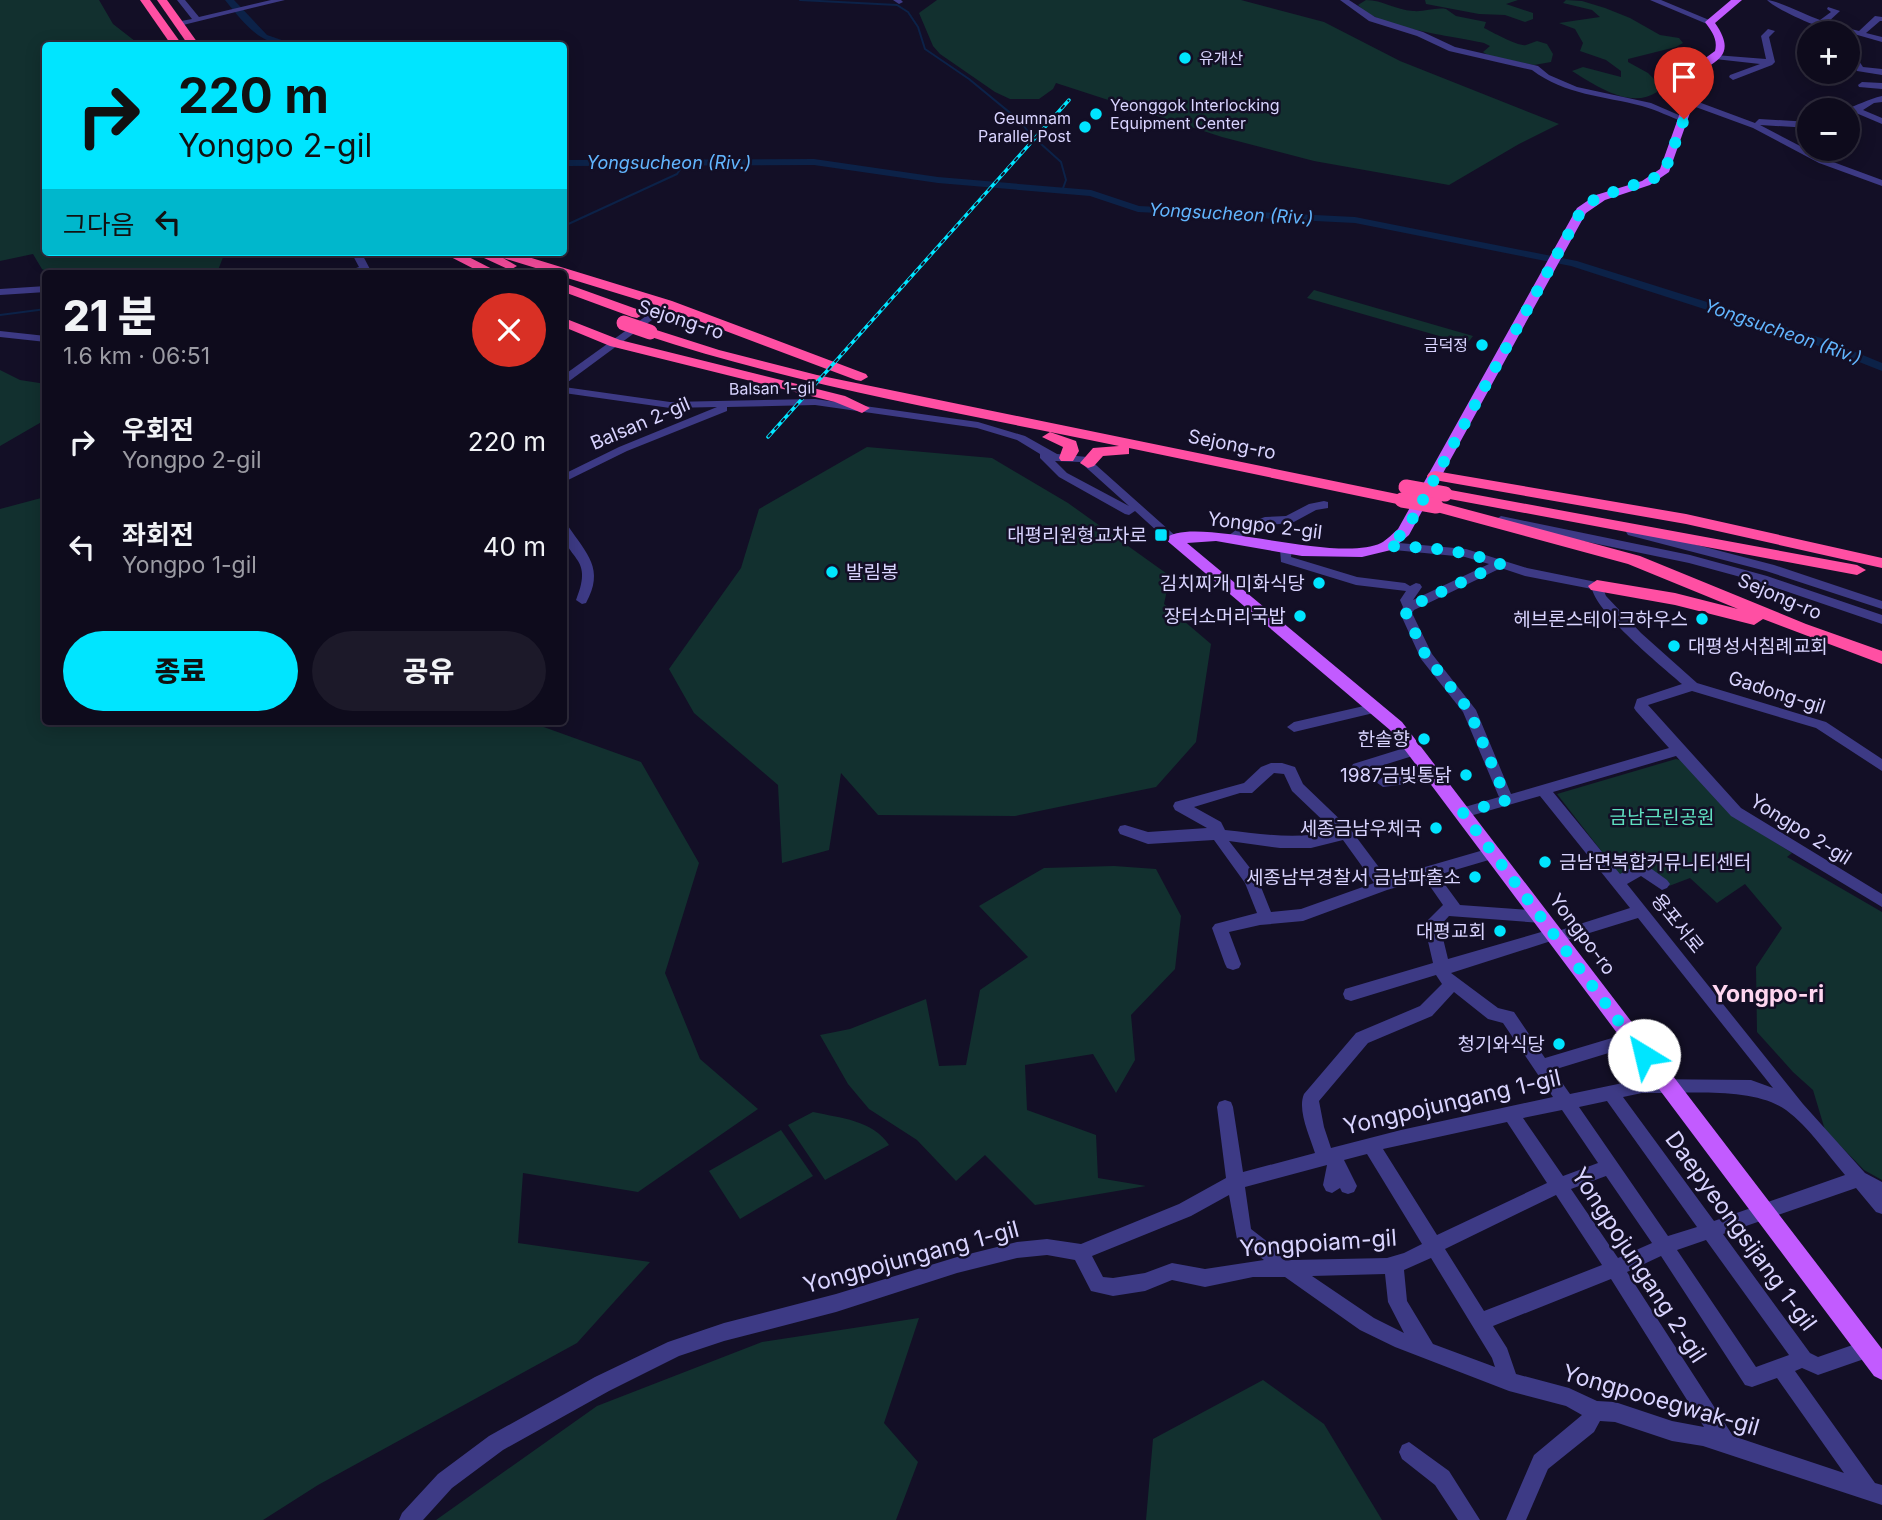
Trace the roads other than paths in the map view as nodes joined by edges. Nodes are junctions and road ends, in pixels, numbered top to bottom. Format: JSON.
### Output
{"nodes":[{"id":1,"x":135,"y":0,"type":"edge"},
{"id":2,"x":145,"y":0,"type":"edge"},
{"id":3,"x":162,"y":0,"type":"edge"},
{"id":4,"x":181,"y":0,"type":"edge"},
{"id":5,"x":281,"y":0,"type":"edge"},
{"id":6,"x":1344,"y":0,"type":"edge"},
{"id":7,"x":1654,"y":0,"type":"edge"},
{"id":8,"x":1737,"y":0,"type":"edge"},
{"id":9,"x":1771,"y":0,"type":"edge"},
{"id":10,"x":1830,"y":9,"type":"dead end"},
{"id":11,"x":197,"y":20,"type":"junction"},
{"id":12,"x":1819,"y":21,"type":"edge"},
{"id":13,"x":1824,"y":21,"type":"edge"},
{"id":14,"x":1710,"y":22,"type":"junction"},
{"id":15,"x":179,"y":24,"type":"junction"},
{"id":16,"x":1877,"y":24,"type":"edge"},
{"id":17,"x":1771,"y":31,"type":"dead end"},
{"id":18,"x":168,"y":32,"type":"junction"},
{"id":19,"x":1882,"y":32,"type":"edge"},
{"id":20,"x":1860,"y":34,"type":"joint"},
{"id":21,"x":1882,"y":40,"type":"edge"},
{"id":22,"x":175,"y":42,"type":"edge"},
{"id":23,"x":192,"y":42,"type":"edge"},
{"id":24,"x":1715,"y":57,"type":"junction"},
{"id":25,"x":1770,"y":62,"type":"junction"},
{"id":26,"x":1860,"y":69,"type":"edge"},
{"id":27,"x":1882,"y":72,"type":"edge"},
{"id":28,"x":1733,"y":77,"type":"dead end"},
{"id":29,"x":1862,"y":85,"type":"dead end"},
{"id":30,"x":1882,"y":86,"type":"edge"},
{"id":31,"x":1882,"y":99,"type":"edge"},
{"id":32,"x":1685,"y":100,"type":"junction"},
{"id":33,"x":1860,"y":110,"type":"edge"},
{"id":34,"x":1860,"y":113,"type":"edge"},
{"id":35,"x":1684,"y":119,"type":"junction"},
{"id":36,"x":1741,"y":119,"type":"junction"},
{"id":37,"x":1882,"y":121,"type":"edge"},
{"id":38,"x":1797,"y":125,"type":"edge"},
{"id":39,"x":1882,"y":183,"type":"edge"},
{"id":40,"x":444,"y":256,"type":"edge"},
{"id":41,"x":490,"y":256,"type":"edge"},
{"id":42,"x":505,"y":256,"type":"edge"},
{"id":43,"x":464,"y":266,"type":"edge"},
{"id":44,"x":525,"y":268,"type":"edge"},
{"id":45,"x":481,"y":270,"type":"edge"},
{"id":46,"x":567,"y":279,"type":"edge"},
{"id":47,"x":42,"y":289,"type":"edge"},
{"id":48,"x":567,"y":289,"type":"edge"},
{"id":49,"x":0,"y":292,"type":"edge"},
{"id":50,"x":567,"y":302,"type":"edge"},
{"id":51,"x":667,"y":304,"type":"junction"},
{"id":52,"x":631,"y":319,"type":"junction"},
{"id":53,"x":567,"y":323,"type":"edge"},
{"id":54,"x":656,"y":327,"type":"junction"},
{"id":55,"x":0,"y":334,"type":"edge"},
{"id":56,"x":42,"y":339,"type":"edge"},
{"id":57,"x":615,"y":344,"type":"junction"},
{"id":58,"x":861,"y":377,"type":"junction"},
{"id":59,"x":567,"y":378,"type":"edge"},
{"id":60,"x":567,"y":390,"type":"edge"},
{"id":61,"x":732,"y":405,"type":"junction"},
{"id":62,"x":941,"y":406,"type":"junction"},
{"id":63,"x":862,"y":408,"type":"junction"},
{"id":64,"x":1062,"y":461,"type":"junction"},
{"id":65,"x":1089,"y":465,"type":"junction"},
{"id":66,"x":1270,"y":473,"type":"junction"},
{"id":67,"x":1068,"y":476,"type":"junction"},
{"id":68,"x":1435,"y":476,"type":"junction"},
{"id":69,"x":567,"y":477,"type":"edge"},
{"id":70,"x":1404,"y":493,"type":"junction"},
{"id":71,"x":1442,"y":500,"type":"junction"},
{"id":72,"x":1502,"y":504,"type":"junction"},
{"id":73,"x":1324,"y":505,"type":"dead end"},
{"id":74,"x":1462,"y":513,"type":"junction"},
{"id":75,"x":567,"y":534,"type":"edge"},
{"id":76,"x":1170,"y":537,"type":"junction"},
{"id":77,"x":1230,"y":539,"type":"junction"},
{"id":78,"x":1388,"y":546,"type":"junction"},
{"id":79,"x":1286,"y":549,"type":"junction"},
{"id":80,"x":1882,"y":563,"type":"edge"},
{"id":81,"x":1500,"y":564,"type":"junction"},
{"id":82,"x":1882,"y":575,"type":"edge"},
{"id":83,"x":1597,"y":586,"type":"junction"},
{"id":84,"x":582,"y":600,"type":"dead end"},
{"id":85,"x":1882,"y":605,"type":"edge"},
{"id":86,"x":1409,"y":607,"type":"junction"},
{"id":87,"x":1882,"y":620,"type":"edge"},
{"id":88,"x":1882,"y":659,"type":"edge"},
{"id":89,"x":1692,"y":686,"type":"junction"},
{"id":90,"x":1377,"y":708,"type":"junction"},
{"id":91,"x":1294,"y":727,"type":"dead end"},
{"id":92,"x":1414,"y":750,"type":"junction"},
{"id":93,"x":1679,"y":750,"type":"junction"},
{"id":94,"x":1882,"y":766,"type":"edge"},
{"id":95,"x":1358,"y":768,"type":"dead end"},
{"id":96,"x":1434,"y":776,"type":"junction"},
{"id":97,"x":1382,"y":782,"type":"dead end"},
{"id":98,"x":1544,"y":790,"type":"junction"},
{"id":99,"x":1507,"y":800,"type":"junction"},
{"id":100,"x":1463,"y":813,"type":"junction"},
{"id":101,"x":1125,"y":830,"type":"dead end"},
{"id":102,"x":1346,"y":834,"type":"junction"},
{"id":103,"x":1222,"y":835,"type":"junction"},
{"id":104,"x":1494,"y":853,"type":"junction"},
{"id":105,"x":1429,"y":873,"type":"junction"},
{"id":106,"x":1618,"y":882,"type":"junction"},
{"id":107,"x":1384,"y":884,"type":"junction"},
{"id":108,"x":1662,"y":884,"type":"dead end"},
{"id":109,"x":1882,"y":901,"type":"edge"},
{"id":110,"x":1456,"y":911,"type":"junction"},
{"id":111,"x":1641,"y":911,"type":"junction"},
{"id":112,"x":1542,"y":917,"type":"junction"},
{"id":113,"x":1266,"y":918,"type":"junction"},
{"id":114,"x":1556,"y":935,"type":"junction"},
{"id":115,"x":1233,"y":964,"type":"dead end"},
{"id":116,"x":1442,"y":968,"type":"junction"},
{"id":117,"x":1452,"y":984,"type":"junction"},
{"id":118,"x":1351,"y":994,"type":"dead end"},
{"id":119,"x":1632,"y":1040,"type":"junction"},
{"id":120,"x":1542,"y":1066,"type":"junction"},
{"id":121,"x":1668,"y":1087,"type":"junction"},
{"id":122,"x":1610,"y":1092,"type":"junction"},
{"id":123,"x":1566,"y":1101,"type":"junction"},
{"id":124,"x":1225,"y":1107,"type":"dead end"},
{"id":125,"x":1511,"y":1114,"type":"junction"},
{"id":126,"x":1805,"y":1116,"type":"junction"},
{"id":127,"x":1371,"y":1145,"type":"junction"},
{"id":128,"x":1332,"y":1159,"type":"junction"},
{"id":129,"x":1606,"y":1160,"type":"junction"},
{"id":130,"x":1859,"y":1179,"type":"junction"},
{"id":131,"x":1234,"y":1182,"type":"junction"},
{"id":132,"x":1560,"y":1183,"type":"junction"},
{"id":133,"x":1340,"y":1185,"type":"dead end"},
{"id":134,"x":1882,"y":1191,"type":"edge"},
{"id":135,"x":1882,"y":1206,"type":"edge"},
{"id":136,"x":1763,"y":1212,"type":"junction"},
{"id":137,"x":1710,"y":1231,"type":"junction"},
{"id":138,"x":1435,"y":1246,"type":"junction"},
{"id":139,"x":1664,"y":1246,"type":"junction"},
{"id":140,"x":1080,"y":1252,"type":"junction"},
{"id":141,"x":1395,"y":1265,"type":"junction"},
{"id":142,"x":1284,"y":1267,"type":"junction"},
{"id":143,"x":1614,"y":1269,"type":"junction"},
{"id":144,"x":1480,"y":1322,"type":"junction"},
{"id":145,"x":1867,"y":1349,"type":"junction"},
{"id":146,"x":1427,"y":1351,"type":"junction"},
{"id":147,"x":1803,"y":1359,"type":"junction"},
{"id":148,"x":1881,"y":1366,"type":"edge"},
{"id":149,"x":1781,"y":1367,"type":"junction"},
{"id":150,"x":1509,"y":1382,"type":"junction"},
{"id":151,"x":1595,"y":1410,"type":"junction"},
{"id":152,"x":1726,"y":1443,"type":"junction"},
{"id":153,"x":1409,"y":1452,"type":"dead end"},
{"id":154,"x":1876,"y":1493,"type":"edge"},
{"id":155,"x":409,"y":1520,"type":"edge"},
{"id":156,"x":1470,"y":1520,"type":"edge"},
{"id":157,"x":1516,"y":1520,"type":"edge"}],
"edges":[{"from":1,"to":18,"type":"highway"},
{"from":2,"to":18,"type":"highway"},
{"from":3,"to":15,"type":"highway"},
{"from":4,"to":11,"type":"street"},
{"from":5,"to":11,"type":"street"},
{"from":6,"to":35,"type":"street"},
{"from":7,"to":14,"type":"street"},
{"from":8,"to":14,"type":"main road"},
{"from":9,"to":12,"type":"street"},
{"from":10,"to":13,"type":"street"},
{"from":11,"to":15,"type":"street"},
{"from":14,"to":24,"type":"main road"},
{"from":15,"to":23,"type":"highway"},
{"from":16,"to":19,"type":"street"},
{"from":16,"to":20,"type":"street"},
{"from":17,"to":25,"type":"street"},
{"from":18,"to":22,"type":"highway"},
{"from":20,"to":21,"type":"street"},
{"from":24,"to":25,"type":"street"},
{"from":24,"to":32,"type":"main road"},
{"from":25,"to":28,"type":"street"},
{"from":26,"to":27,"type":"street"},
{"from":29,"to":30,"type":"street"},
{"from":31,"to":33,"type":"street"},
{"from":32,"to":35,"type":"main road"},
{"from":32,"to":36,"type":"street"},
{"from":34,"to":37,"type":"street"},
{"from":35,"to":68,"type":"main road"},
{"from":36,"to":38,"type":"street"},
{"from":36,"to":39,"type":"street"},
{"from":40,"to":43,"type":"highway"},
{"from":41,"to":44,"type":"highway"},
{"from":42,"to":44,"type":"highway"},
{"from":43,"to":45,"type":"highway"},
{"from":46,"to":51,"type":"highway"},
{"from":47,"to":49,"type":"street"},
{"from":48,"to":52,"type":"highway","name":"Sejong-ro"},
{"from":50,"to":52,"type":"highway","name":"Sejong-ro"},
{"from":51,"to":57,"type":"street"},
{"from":51,"to":58,"type":"highway"},
{"from":52,"to":54,"type":"highway","name":"Sejong-ro","bridge":true},
{"from":53,"to":57,"type":"highway"},
{"from":54,"to":58,"type":"highway","name":"Sejong-ro"},
{"from":54,"to":62,"type":"highway","name":"Sejong-ro"},
{"from":55,"to":56,"type":"street"},
{"from":57,"to":59,"type":"street"},
{"from":57,"to":63,"type":"highway"},
{"from":58,"to":70,"type":"highway","name":"Sejong-ro"},
{"from":60,"to":61,"type":"street","name":"Balsan 1-gil"},
{"from":61,"to":63,"type":"street","name":"Balsan 1-gil"},
{"from":61,"to":69,"type":"street","name":"Balsan 2-gil"},
{"from":62,"to":64,"type":"highway"},
{"from":62,"to":66,"type":"highway","name":"Sejong-ro"},
{"from":63,"to":64,"type":"street","name":"Balsan 1-gil"},
{"from":64,"to":65,"type":"street"},
{"from":64,"to":67,"type":"street"},
{"from":65,"to":66,"type":"highway"},
{"from":65,"to":67,"type":"street"},
{"from":65,"to":76,"type":"street"},
{"from":66,"to":70,"type":"highway","name":"Sejong-ro"},
{"from":67,"to":76,"type":"street"},
{"from":68,"to":78,"type":"main road"},
{"from":68,"to":80,"type":"highway"},
{"from":70,"to":71,"type":"highway","name":"Sejong-ro","bridge":true},
{"from":71,"to":72,"type":"highway","name":"Sejong-ro"},
{"from":71,"to":74,"type":"highway","name":"Sejong-ro"},
{"from":72,"to":82,"type":"highway","name":"Sejong-ro"},
{"from":72,"to":85,"type":"street"},
{"from":73,"to":77,"type":"street"},
{"from":74,"to":87,"type":"street"},
{"from":74,"to":88,"type":"highway","name":"Sejong-ro"},
{"from":75,"to":84,"type":"street"},
{"from":76,"to":77,"type":"main road","name":"Yongpo 2-gil"},
{"from":76,"to":90,"type":"main road","name":"Yongpo-ro"},
{"from":77,"to":79,"type":"main road","name":"Yongpo 2-gil"},
{"from":78,"to":79,"type":"main road","name":"Yongpo 2-gil"},
{"from":78,"to":81,"type":"street","name":"Yongpo 2-gil"},
{"from":79,"to":86,"type":"street"},
{"from":81,"to":83,"type":"street","name":"Yongpo 2-gil"},
{"from":81,"to":86,"type":"street"},
{"from":83,"to":88,"type":"highway"},
{"from":83,"to":89,"type":"street"},
{"from":86,"to":99,"type":"street"},
{"from":89,"to":93,"type":"street","name":"Yongpo 2-gil"},
{"from":89,"to":94,"type":"street","name":"Gadong-gil"},
{"from":90,"to":91,"type":"street"},
{"from":90,"to":92,"type":"main road","name":"Yongpo-ro"},
{"from":92,"to":95,"type":"street"},
{"from":92,"to":96,"type":"main road","name":"Yongpo-ro"},
{"from":93,"to":98,"type":"street"},
{"from":93,"to":109,"type":"street","name":"Yongpo 2-gil"},
{"from":96,"to":97,"type":"street"},
{"from":96,"to":100,"type":"main road","name":"Yongpo-ro"},
{"from":98,"to":99,"type":"street"},
{"from":98,"to":106,"type":"street","name":"용포서로"},
{"from":99,"to":100,"type":"street"},
{"from":100,"to":104,"type":"main road","name":"Yongpo-ro"},
{"from":101,"to":103,"type":"street"},
{"from":102,"to":103,"type":"street"},
{"from":102,"to":103,"type":"street"},
{"from":102,"to":107,"type":"street"},
{"from":103,"to":113,"type":"street"},
{"from":104,"to":105,"type":"street"},
{"from":104,"to":112,"type":"main road","name":"Yongpo-ro"},
{"from":105,"to":107,"type":"street"},
{"from":105,"to":110,"type":"street"},
{"from":106,"to":108,"type":"street"},
{"from":106,"to":111,"type":"street","name":"용포서로"},
{"from":107,"to":113,"type":"street"},
{"from":110,"to":112,"type":"street"},
{"from":110,"to":116,"type":"street"},
{"from":111,"to":114,"type":"street"},
{"from":111,"to":126,"type":"street","name":"용포서로"},
{"from":112,"to":114,"type":"main road","name":"Yongpo-ro"},
{"from":113,"to":115,"type":"street"},
{"from":114,"to":116,"type":"street"},
{"from":114,"to":119,"type":"main road","name":"Yongpo-ro"},
{"from":116,"to":117,"type":"street"},
{"from":116,"to":118,"type":"street"},
{"from":117,"to":120,"type":"street"},
{"from":117,"to":128,"type":"street"},
{"from":119,"to":120,"type":"street"},
{"from":119,"to":121,"type":"main road","name":"Yongpo-ro"},
{"from":120,"to":123,"type":"street"},
{"from":121,"to":122,"type":"street","name":"Yongpojungang 1-gil"},
{"from":121,"to":126,"type":"street"},
{"from":121,"to":136,"type":"main road","name":"Yongpo-ro"},
{"from":122,"to":123,"type":"street","name":"Yongpojungang 1-gil"},
{"from":122,"to":137,"type":"street","name":"Daepyeongsijang 1-gil"},
{"from":123,"to":125,"type":"street","name":"Yongpojungang 1-gil"},
{"from":123,"to":129,"type":"street"},
{"from":124,"to":131,"type":"street"},
{"from":125,"to":127,"type":"street","name":"Yongpojungang 1-gil"},
{"from":125,"to":132,"type":"street","name":"Yongpojungang 2-gil"},
{"from":126,"to":130,"type":"street"},
{"from":127,"to":128,"type":"street","name":"Yongpojungang 1-gil"},
{"from":127,"to":138,"type":"street"},
{"from":128,"to":131,"type":"street","name":"Yongpojungang 1-gil"},
{"from":128,"to":133,"type":"street"},
{"from":129,"to":132,"type":"street","name":"Yongpoiam-gil"},
{"from":129,"to":139,"type":"street"},
{"from":130,"to":134,"type":"street"},
{"from":130,"to":135,"type":"street"},
{"from":130,"to":136,"type":"street"},
{"from":131,"to":140,"type":"street","name":"Yongpojungang 1-gil"},
{"from":131,"to":142,"type":"street","name":"Yongpooegwak-gil"},
{"from":132,"to":138,"type":"street","name":"Yongpoiam-gil"},
{"from":132,"to":143,"type":"street","name":"Yongpojungang 2-gil"},
{"from":136,"to":137,"type":"street"},
{"from":136,"to":145,"type":"main road","name":"Yongpo-ro"},
{"from":137,"to":139,"type":"street"},
{"from":137,"to":147,"type":"street","name":"Daepyeongsijang 1-gil"},
{"from":138,"to":141,"type":"street","name":"Yongpoiam-gil"},
{"from":138,"to":144,"type":"street"},
{"from":139,"to":143,"type":"street"},
{"from":139,"to":149,"type":"street","name":"Daepyeongsijang 1-gil"},
{"from":140,"to":142,"type":"street","name":"Yongpoiam-gil"},
{"from":140,"to":155,"type":"street","name":"Yongpojungang 1-gil"},
{"from":141,"to":142,"type":"street","name":"Yongpoiam-gil"},
{"from":141,"to":146,"type":"street"},
{"from":142,"to":146,"type":"street","name":"Yongpooegwak-gil"},
{"from":143,"to":144,"type":"street"},
{"from":143,"to":152,"type":"street","name":"Yongpojungang 2-gil"},
{"from":144,"to":150,"type":"street"},
{"from":145,"to":147,"type":"street"},
{"from":145,"to":148,"type":"main road","name":"Yongpo-ro"},
{"from":146,"to":150,"type":"street","name":"Yongpooegwak-gil"},
{"from":147,"to":149,"type":"street","name":"Daepyeongsijang 1-gil"},
{"from":149,"to":154,"type":"street"},
{"from":150,"to":151,"type":"street","name":"Yongpooegwak-gil"},
{"from":151,"to":152,"type":"street","name":"Yongpooegwak-gil"},
{"from":151,"to":157,"type":"street"},
{"from":152,"to":154,"type":"street","name":"Yongpooegwak-gil"},
{"from":153,"to":156,"type":"street"}]}
